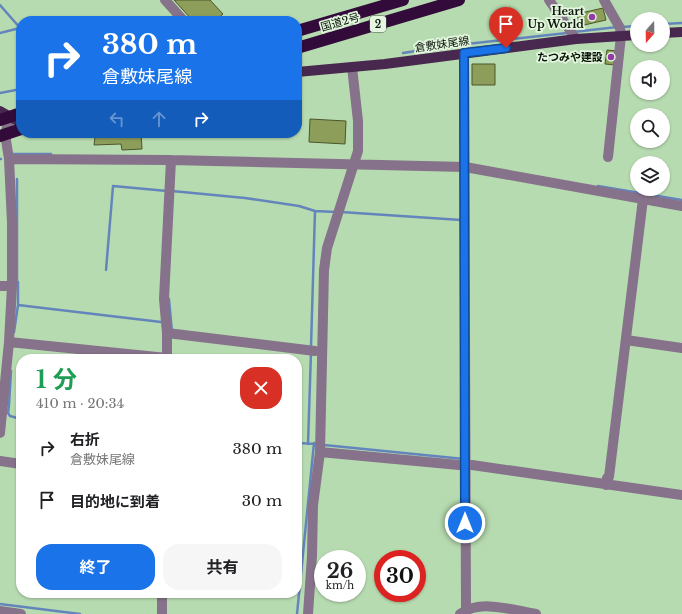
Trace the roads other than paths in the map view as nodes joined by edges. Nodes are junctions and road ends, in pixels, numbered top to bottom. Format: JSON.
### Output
{"nodes":[{"id":1,"x":165,"y":0,"type":"edge"},
{"id":2,"x":403,"y":0,"type":"edge"},
{"id":3,"x":459,"y":0,"type":"edge"},
{"id":4,"x":549,"y":0,"type":"edge"},
{"id":5,"x":604,"y":0,"type":"edge"},
{"id":6,"x":179,"y":16,"type":"edge"},
{"id":7,"x":619,"y":29,"type":"junction"},
{"id":8,"x":302,"y":30,"type":"edge"},
{"id":9,"x":682,"y":32,"type":"edge"},
{"id":10,"x":630,"y":33,"type":"edge"},
{"id":11,"x":670,"y":33,"type":"edge"},
{"id":12,"x":573,"y":35,"type":"junction"},
{"id":13,"x":302,"y":47,"type":"edge"},
{"id":14,"x":464,"y":53,"type":"junction"},
{"id":15,"x":352,"y":67,"type":"junction"},
{"id":16,"x":302,"y":72,"type":"edge"},
{"id":17,"x":8,"y":115,"type":"edge"},
{"id":18,"x":16,"y":131,"type":"edge"},
{"id":19,"x":2,"y":135,"type":"edge"},
{"id":20,"x":608,"y":157,"type":"dead end"},
{"id":21,"x":8,"y":159,"type":"junction"},
{"id":22,"x":171,"y":160,"type":"junction"},
{"id":23,"x":354,"y":164,"type":"junction"},
{"id":24,"x":465,"y":164,"type":"junction"},
{"id":25,"x":643,"y":199,"type":"junction"},
{"id":26,"x":682,"y":206,"type":"edge"},
{"id":27,"x":0,"y":286,"type":"edge"},
{"id":28,"x":12,"y":286,"type":"junction"},
{"id":29,"x":171,"y":333,"type":"junction"},
{"id":30,"x":626,"y":340,"type":"junction"},
{"id":31,"x":12,"y":343,"type":"junction"},
{"id":32,"x":682,"y":348,"type":"edge"},
{"id":33,"x":312,"y":351,"type":"dead end"},
{"id":34,"x":119,"y":354,"type":"edge"},
{"id":35,"x":168,"y":354,"type":"edge"},
{"id":36,"x":0,"y":433,"type":"edge"},
{"id":37,"x":320,"y":452,"type":"junction"},
{"id":38,"x":0,"y":461,"type":"edge"},
{"id":39,"x":16,"y":463,"type":"edge"},
{"id":40,"x":463,"y":463,"type":"junction"},
{"id":41,"x":607,"y":482,"type":"junction"},
{"id":42,"x":682,"y":495,"type":"edge"},
{"id":43,"x":162,"y":598,"type":"edge"},
{"id":44,"x":0,"y":611,"type":"edge"},
{"id":45,"x":463,"y":612,"type":"edge"},
{"id":46,"x":21,"y":614,"type":"edge"},
{"id":47,"x":162,"y":614,"type":"edge"},
{"id":48,"x":308,"y":614,"type":"edge"},
{"id":49,"x":536,"y":614,"type":"edge"}],
"edges":[{"from":1,"to":6,"type":"street"},
{"from":2,"to":8,"type":"highway","name":"国道2号","number":"2"},
{"from":3,"to":13,"type":"highway","name":"国道2号","number":"2"},
{"from":4,"to":12,"type":"street"},
{"from":5,"to":7,"type":"street"},
{"from":7,"to":10,"type":"main road","name":"倉敷妹尾線"},
{"from":7,"to":12,"type":"main road","name":"倉敷妹尾線"},
{"from":7,"to":20,"type":"street"},
{"from":9,"to":11,"type":"main road"},
{"from":12,"to":14,"type":"main road","name":"倉敷妹尾線"},
{"from":14,"to":15,"type":"main road","name":"倉敷妹尾線"},
{"from":14,"to":24,"type":"street"},
{"from":15,"to":16,"type":"main road","name":"倉敷妹尾線"},
{"from":15,"to":23,"type":"street"},
{"from":17,"to":19,"type":"street"},
{"from":18,"to":19,"type":"highway"},
{"from":19,"to":21,"type":"street"},
{"from":21,"to":22,"type":"street"},
{"from":21,"to":28,"type":"street"},
{"from":22,"to":23,"type":"street"},
{"from":22,"to":29,"type":"street"},
{"from":23,"to":24,"type":"street"},
{"from":23,"to":37,"type":"street"},
{"from":24,"to":25,"type":"street"},
{"from":24,"to":40,"type":"street"},
{"from":25,"to":26,"type":"street"},
{"from":25,"to":30,"type":"street"},
{"from":27,"to":28,"type":"street"},
{"from":28,"to":31,"type":"street"},
{"from":29,"to":33,"type":"street"},
{"from":29,"to":35,"type":"street"},
{"from":30,"to":32,"type":"street"},
{"from":30,"to":41,"type":"street"},
{"from":31,"to":34,"type":"street"},
{"from":31,"to":36,"type":"street"},
{"from":37,"to":40,"type":"street"},
{"from":37,"to":48,"type":"street"},
{"from":38,"to":39,"type":"street"},
{"from":40,"to":41,"type":"street"},
{"from":40,"to":45,"type":"street"},
{"from":41,"to":42,"type":"street"},
{"from":43,"to":47,"type":"street"},
{"from":44,"to":46,"type":"street"},
{"from":45,"to":49,"type":"street"}]}
